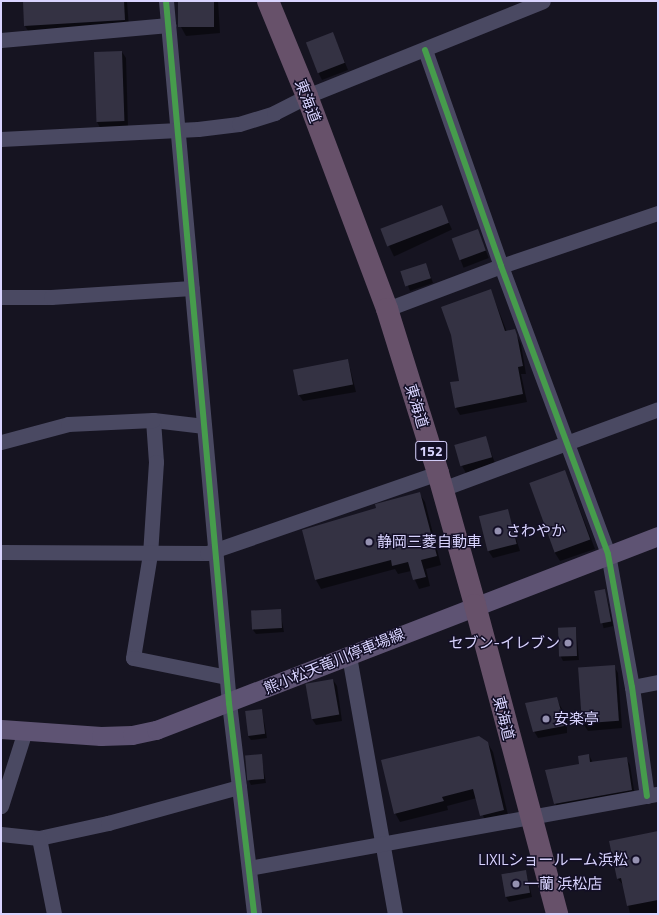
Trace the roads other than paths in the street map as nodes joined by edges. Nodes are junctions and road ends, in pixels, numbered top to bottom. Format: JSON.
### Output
{"nodes":[{"id":1,"x":166,"y":1,"type":"edge"},
{"id":2,"x":268,"y":1,"type":"edge"},
{"id":3,"x":542,"y":1,"type":"edge"},
{"id":4,"x":510,"y":8,"type":"edge"},
{"id":5,"x":168,"y":25,"type":"junction"},
{"id":6,"x":1,"y":40,"type":"edge"},
{"id":7,"x":425,"y":50,"type":"junction"},
{"id":8,"x":307,"y":96,"type":"junction"},
{"id":9,"x":179,"y":129,"type":"junction"},
{"id":10,"x":1,"y":139,"type":"edge"},
{"id":11,"x":658,"y":212,"type":"edge"},
{"id":12,"x":501,"y":266,"type":"junction"},
{"id":13,"x":192,"y":288,"type":"junction"},
{"id":14,"x":1,"y":298,"type":"edge"},
{"id":15,"x":387,"y":309,"type":"junction"},
{"id":16,"x":658,"y":409,"type":"edge"},
{"id":17,"x":153,"y":420,"type":"junction"},
{"id":18,"x":204,"y":426,"type":"junction"},
{"id":19,"x":1,"y":442,"type":"edge"},
{"id":20,"x":566,"y":443,"type":"junction"},
{"id":21,"x":440,"y":481,"type":"junction"},
{"id":22,"x":658,"y":536,"type":"edge"},
{"id":23,"x":216,"y":550,"type":"junction"},
{"id":24,"x":1,"y":552,"type":"edge"},
{"id":25,"x":150,"y":554,"type":"junction"},
{"id":26,"x":608,"y":554,"type":"junction"},
{"id":27,"x":475,"y":605,"type":"junction"},
{"id":28,"x":349,"y":656,"type":"junction"},
{"id":29,"x":226,"y":677,"type":"junction"},
{"id":30,"x":658,"y":682,"type":"edge"},
{"id":31,"x":632,"y":687,"type":"junction"},
{"id":32,"x":229,"y":703,"type":"junction"},
{"id":33,"x":1,"y":729,"type":"edge"},
{"id":34,"x":26,"y":731,"type":"junction"},
{"id":35,"x":239,"y":787,"type":"junction"},
{"id":36,"x":653,"y":795,"type":"edge"},
{"id":37,"x":1,"y":806,"type":"edge"},
{"id":38,"x":530,"y":817,"type":"junction"},
{"id":39,"x":1,"y":834,"type":"edge"},
{"id":40,"x":39,"y":838,"type":"junction"},
{"id":41,"x":382,"y":842,"type":"junction"},
{"id":42,"x":248,"y":868,"type":"junction"},
{"id":43,"x":54,"y":914,"type":"edge"},
{"id":44,"x":254,"y":914,"type":"edge"},
{"id":45,"x":394,"y":914,"type":"edge"},
{"id":46,"x":557,"y":914,"type":"edge"}],
"edges":[{"from":1,"to":5,"type":"street"},
{"from":2,"to":8,"type":"highway","name":"東海道","number":"152"},
{"from":3,"to":4,"type":"street"},
{"from":4,"to":7,"type":"street"},
{"from":5,"to":6,"type":"street"},
{"from":5,"to":9,"type":"street"},
{"from":7,"to":8,"type":"street"},
{"from":7,"to":12,"type":"street"},
{"from":8,"to":9,"type":"street"},
{"from":8,"to":15,"type":"highway","name":"東海道","number":"152"},
{"from":9,"to":10,"type":"street"},
{"from":9,"to":13,"type":"street"},
{"from":11,"to":12,"type":"street"},
{"from":12,"to":15,"type":"street"},
{"from":12,"to":20,"type":"street"},
{"from":13,"to":14,"type":"street"},
{"from":13,"to":18,"type":"street"},
{"from":15,"to":21,"type":"highway","name":"東海道","number":"152"},
{"from":16,"to":20,"type":"street"},
{"from":17,"to":18,"type":"street"},
{"from":17,"to":19,"type":"street"},
{"from":17,"to":25,"type":"street"},
{"from":18,"to":23,"type":"street"},
{"from":20,"to":21,"type":"street"},
{"from":20,"to":26,"type":"street"},
{"from":21,"to":23,"type":"street"},
{"from":21,"to":27,"type":"highway","name":"東海道","number":"152"},
{"from":22,"to":26,"type":"main road","name":"熊小松天竜川停車場線"},
{"from":23,"to":25,"type":"street"},
{"from":23,"to":29,"type":"street"},
{"from":24,"to":25,"type":"street"},
{"from":25,"to":29,"type":"street"},
{"from":26,"to":27,"type":"main road","name":"熊小松天竜川停車場線"},
{"from":26,"to":31,"type":"street"},
{"from":27,"to":28,"type":"main road","name":"熊小松天竜川停車場線"},
{"from":27,"to":38,"type":"highway","name":"東海道","number":"152"},
{"from":28,"to":32,"type":"main road","name":"熊小松天竜川停車場線"},
{"from":28,"to":41,"type":"street"},
{"from":29,"to":32,"type":"street"},
{"from":30,"to":31,"type":"street"},
{"from":31,"to":36,"type":"street"},
{"from":32,"to":34,"type":"main road","name":"熊小松天竜川停車場線"},
{"from":32,"to":35,"type":"street"},
{"from":33,"to":34,"type":"main road","name":"熊小松天竜川停車場線"},
{"from":34,"to":37,"type":"street"},
{"from":35,"to":40,"type":"street"},
{"from":35,"to":42,"type":"street"},
{"from":36,"to":38,"type":"street"},
{"from":38,"to":41,"type":"street"},
{"from":38,"to":46,"type":"highway","name":"東海道","number":"152"},
{"from":39,"to":40,"type":"street"},
{"from":40,"to":43,"type":"street"},
{"from":41,"to":42,"type":"street"},
{"from":41,"to":45,"type":"street"},
{"from":42,"to":44,"type":"street"}]}
